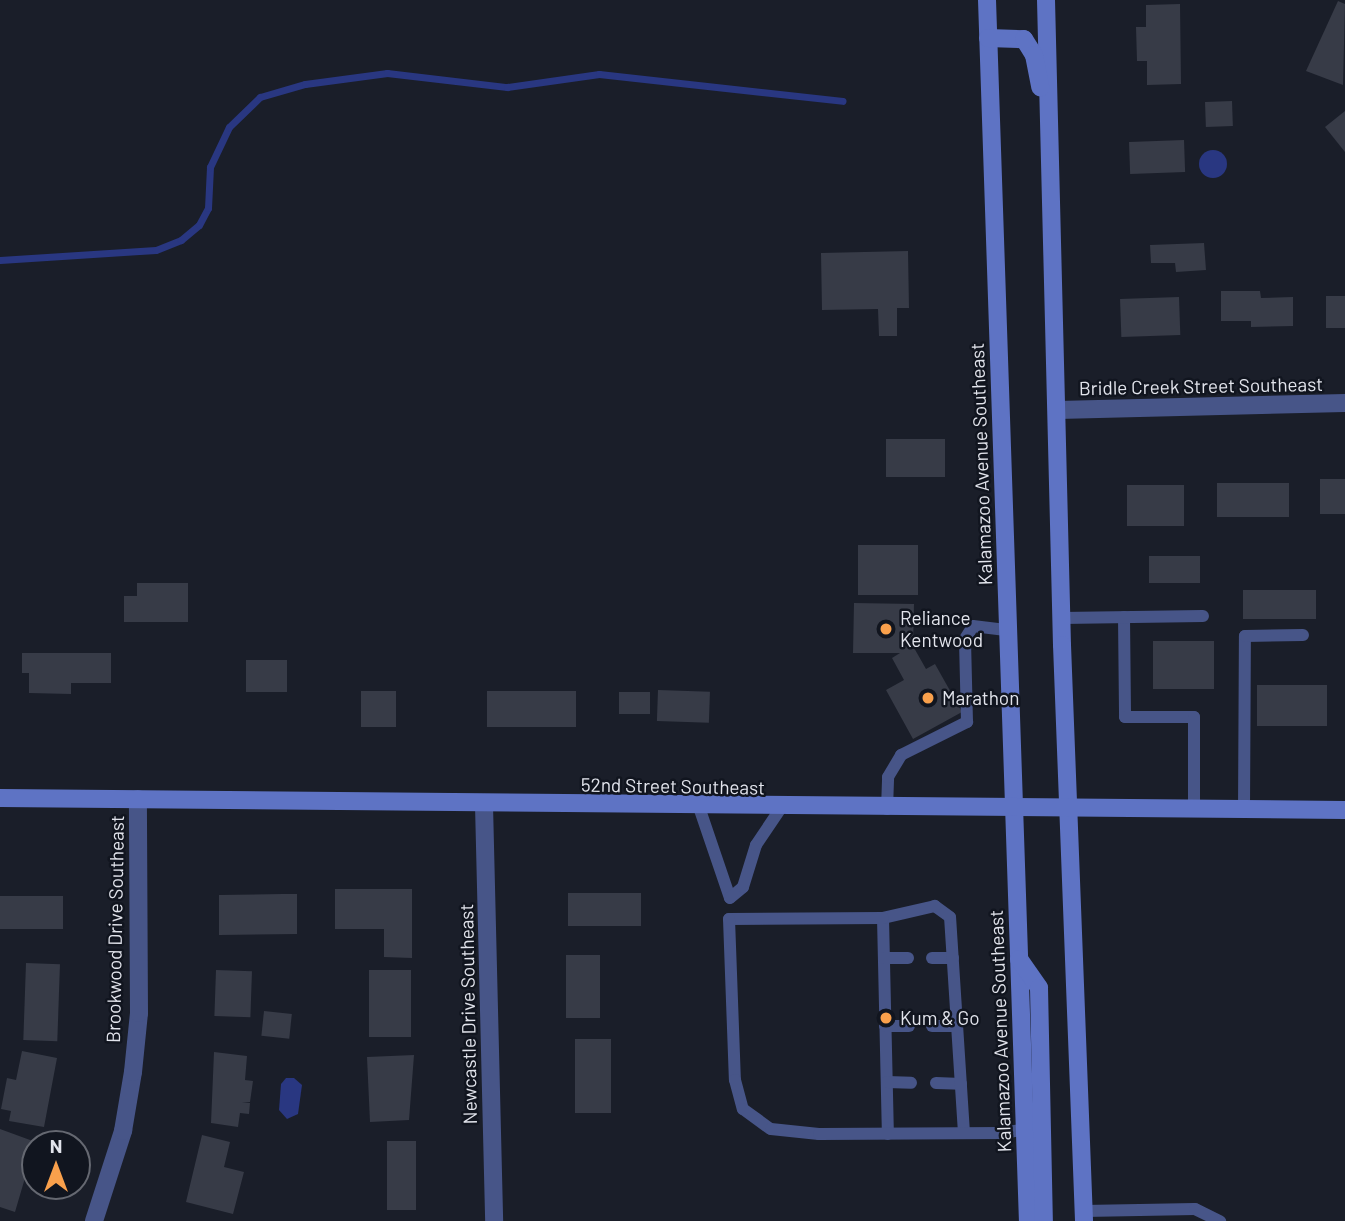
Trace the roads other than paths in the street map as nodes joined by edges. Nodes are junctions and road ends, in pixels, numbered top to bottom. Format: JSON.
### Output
{"nodes":[{"id":1,"x":987,"y":0,"type":"edge"},
{"id":2,"x":1046,"y":0,"type":"edge"},
{"id":3,"x":988,"y":38,"type":"junction"},
{"id":4,"x":1050,"y":135,"type":"junction"},
{"id":5,"x":1345,"y":403,"type":"edge"},
{"id":6,"x":1058,"y":410,"type":"junction"},
{"id":7,"x":1203,"y":616,"type":"dead end"},
{"id":8,"x":1124,"y":617,"type":"junction"},
{"id":9,"x":1062,"y":618,"type":"junction"},
{"id":10,"x":1007,"y":630,"type":"junction"},
{"id":11,"x":1303,"y":635,"type":"dead end"},
{"id":12,"x":0,"y":798,"type":"edge"},
{"id":13,"x":138,"y":799,"type":"junction"},
{"id":14,"x":484,"y":805,"type":"junction"},
{"id":15,"x":699,"y":807,"type":"junction"},
{"id":16,"x":781,"y":808,"type":"junction"},
{"id":17,"x":887,"y":809,"type":"junction"},
{"id":18,"x":1014,"y":810,"type":"junction"},
{"id":19,"x":1070,"y":810,"type":"junction"},
{"id":20,"x":1194,"y":810,"type":"junction"},
{"id":21,"x":1244,"y":810,"type":"junction"},
{"id":22,"x":1345,"y":810,"type":"edge"},
{"id":23,"x":730,"y":898,"type":"junction"},
{"id":24,"x":883,"y":918,"type":"junction"},
{"id":25,"x":729,"y":919,"type":"junction"},
{"id":26,"x":884,"y":958,"type":"junction"},
{"id":27,"x":908,"y":958,"type":"dead end"},
{"id":28,"x":932,"y":958,"type":"dead end"},
{"id":29,"x":953,"y":958,"type":"junction"},
{"id":30,"x":1019,"y":958,"type":"junction"},
{"id":31,"x":886,"y":1026,"type":"junction"},
{"id":32,"x":909,"y":1026,"type":"dead end"},
{"id":33,"x":932,"y":1026,"type":"dead end"},
{"id":34,"x":957,"y":1026,"type":"junction"},
{"id":35,"x":887,"y":1082,"type":"junction"},
{"id":36,"x":911,"y":1083,"type":"dead end"},
{"id":37,"x":936,"y":1083,"type":"dead end"},
{"id":38,"x":961,"y":1084,"type":"junction"},
{"id":39,"x":1025,"y":1129,"type":"junction"},
{"id":40,"x":888,"y":1133,"type":"junction"},
{"id":41,"x":964,"y":1133,"type":"junction"},
{"id":42,"x":1084,"y":1216,"type":"edge"},
{"id":43,"x":93,"y":1221,"type":"edge"},
{"id":44,"x":494,"y":1221,"type":"edge"},
{"id":45,"x":1028,"y":1221,"type":"edge"},
{"id":46,"x":1044,"y":1221,"type":"edge"},
{"id":47,"x":1220,"y":1221,"type":"edge"}],
"edges":[{"from":1,"to":3,"type":"main road","name":"Kalamazoo Avenue Southeast"},
{"from":2,"to":4,"type":"main road"},
{"from":3,"to":4,"type":"main road"},
{"from":3,"to":10,"type":"main road","name":"Kalamazoo Avenue Southeast"},
{"from":4,"to":6,"type":"main road"},
{"from":5,"to":6,"type":"street","name":"Bridle Creek Street Southeast"},
{"from":6,"to":9,"type":"main road"},
{"from":7,"to":8,"type":"lane"},
{"from":8,"to":9,"type":"lane"},
{"from":8,"to":20,"type":"lane"},
{"from":9,"to":19,"type":"main road"},
{"from":10,"to":17,"type":"lane"},
{"from":10,"to":18,"type":"main road","name":"Kalamazoo Avenue Southeast"},
{"from":11,"to":21,"type":"lane"},
{"from":12,"to":13,"type":"main road","name":"52nd Street Southeast"},
{"from":13,"to":14,"type":"main road","name":"52nd Street Southeast"},
{"from":13,"to":43,"type":"street","name":"Brookwood Drive Southeast"},
{"from":14,"to":15,"type":"main road","name":"52nd Street Southeast"},
{"from":14,"to":44,"type":"street","name":"Newcastle Drive Southeast"},
{"from":15,"to":16,"type":"main road","name":"52nd Street Southeast"},
{"from":15,"to":23,"type":"lane"},
{"from":16,"to":17,"type":"main road","name":"52nd Street Southeast"},
{"from":16,"to":23,"type":"lane"},
{"from":17,"to":18,"type":"main road","name":"52nd Street Southeast"},
{"from":18,"to":19,"type":"main road","name":"52nd Street Southeast"},
{"from":18,"to":30,"type":"main road","name":"Kalamazoo Avenue Southeast"},
{"from":19,"to":20,"type":"main road","name":"52nd Street Southeast"},
{"from":19,"to":42,"type":"main road"},
{"from":20,"to":21,"type":"main road","name":"52nd Street Southeast"},
{"from":21,"to":22,"type":"main road","name":"52nd Street Southeast"},
{"from":23,"to":25,"type":"lane"},
{"from":24,"to":25,"type":"lane"},
{"from":24,"to":26,"type":"lane"},
{"from":24,"to":29,"type":"lane"},
{"from":25,"to":40,"type":"lane"},
{"from":26,"to":27,"type":"lane"},
{"from":26,"to":31,"type":"lane"},
{"from":28,"to":29,"type":"lane"},
{"from":29,"to":34,"type":"lane"},
{"from":30,"to":39,"type":"main road","name":"Kalamazoo Avenue Southeast"},
{"from":30,"to":46,"type":"main road"},
{"from":31,"to":32,"type":"lane"},
{"from":31,"to":35,"type":"lane"},
{"from":33,"to":34,"type":"lane"},
{"from":34,"to":38,"type":"lane"},
{"from":35,"to":36,"type":"lane"},
{"from":35,"to":40,"type":"lane"},
{"from":37,"to":38,"type":"lane"},
{"from":38,"to":41,"type":"lane"},
{"from":39,"to":41,"type":"lane"},
{"from":39,"to":45,"type":"main road","name":"Kalamazoo Avenue Southeast"},
{"from":40,"to":41,"type":"lane"},
{"from":42,"to":47,"type":"lane"}]}
